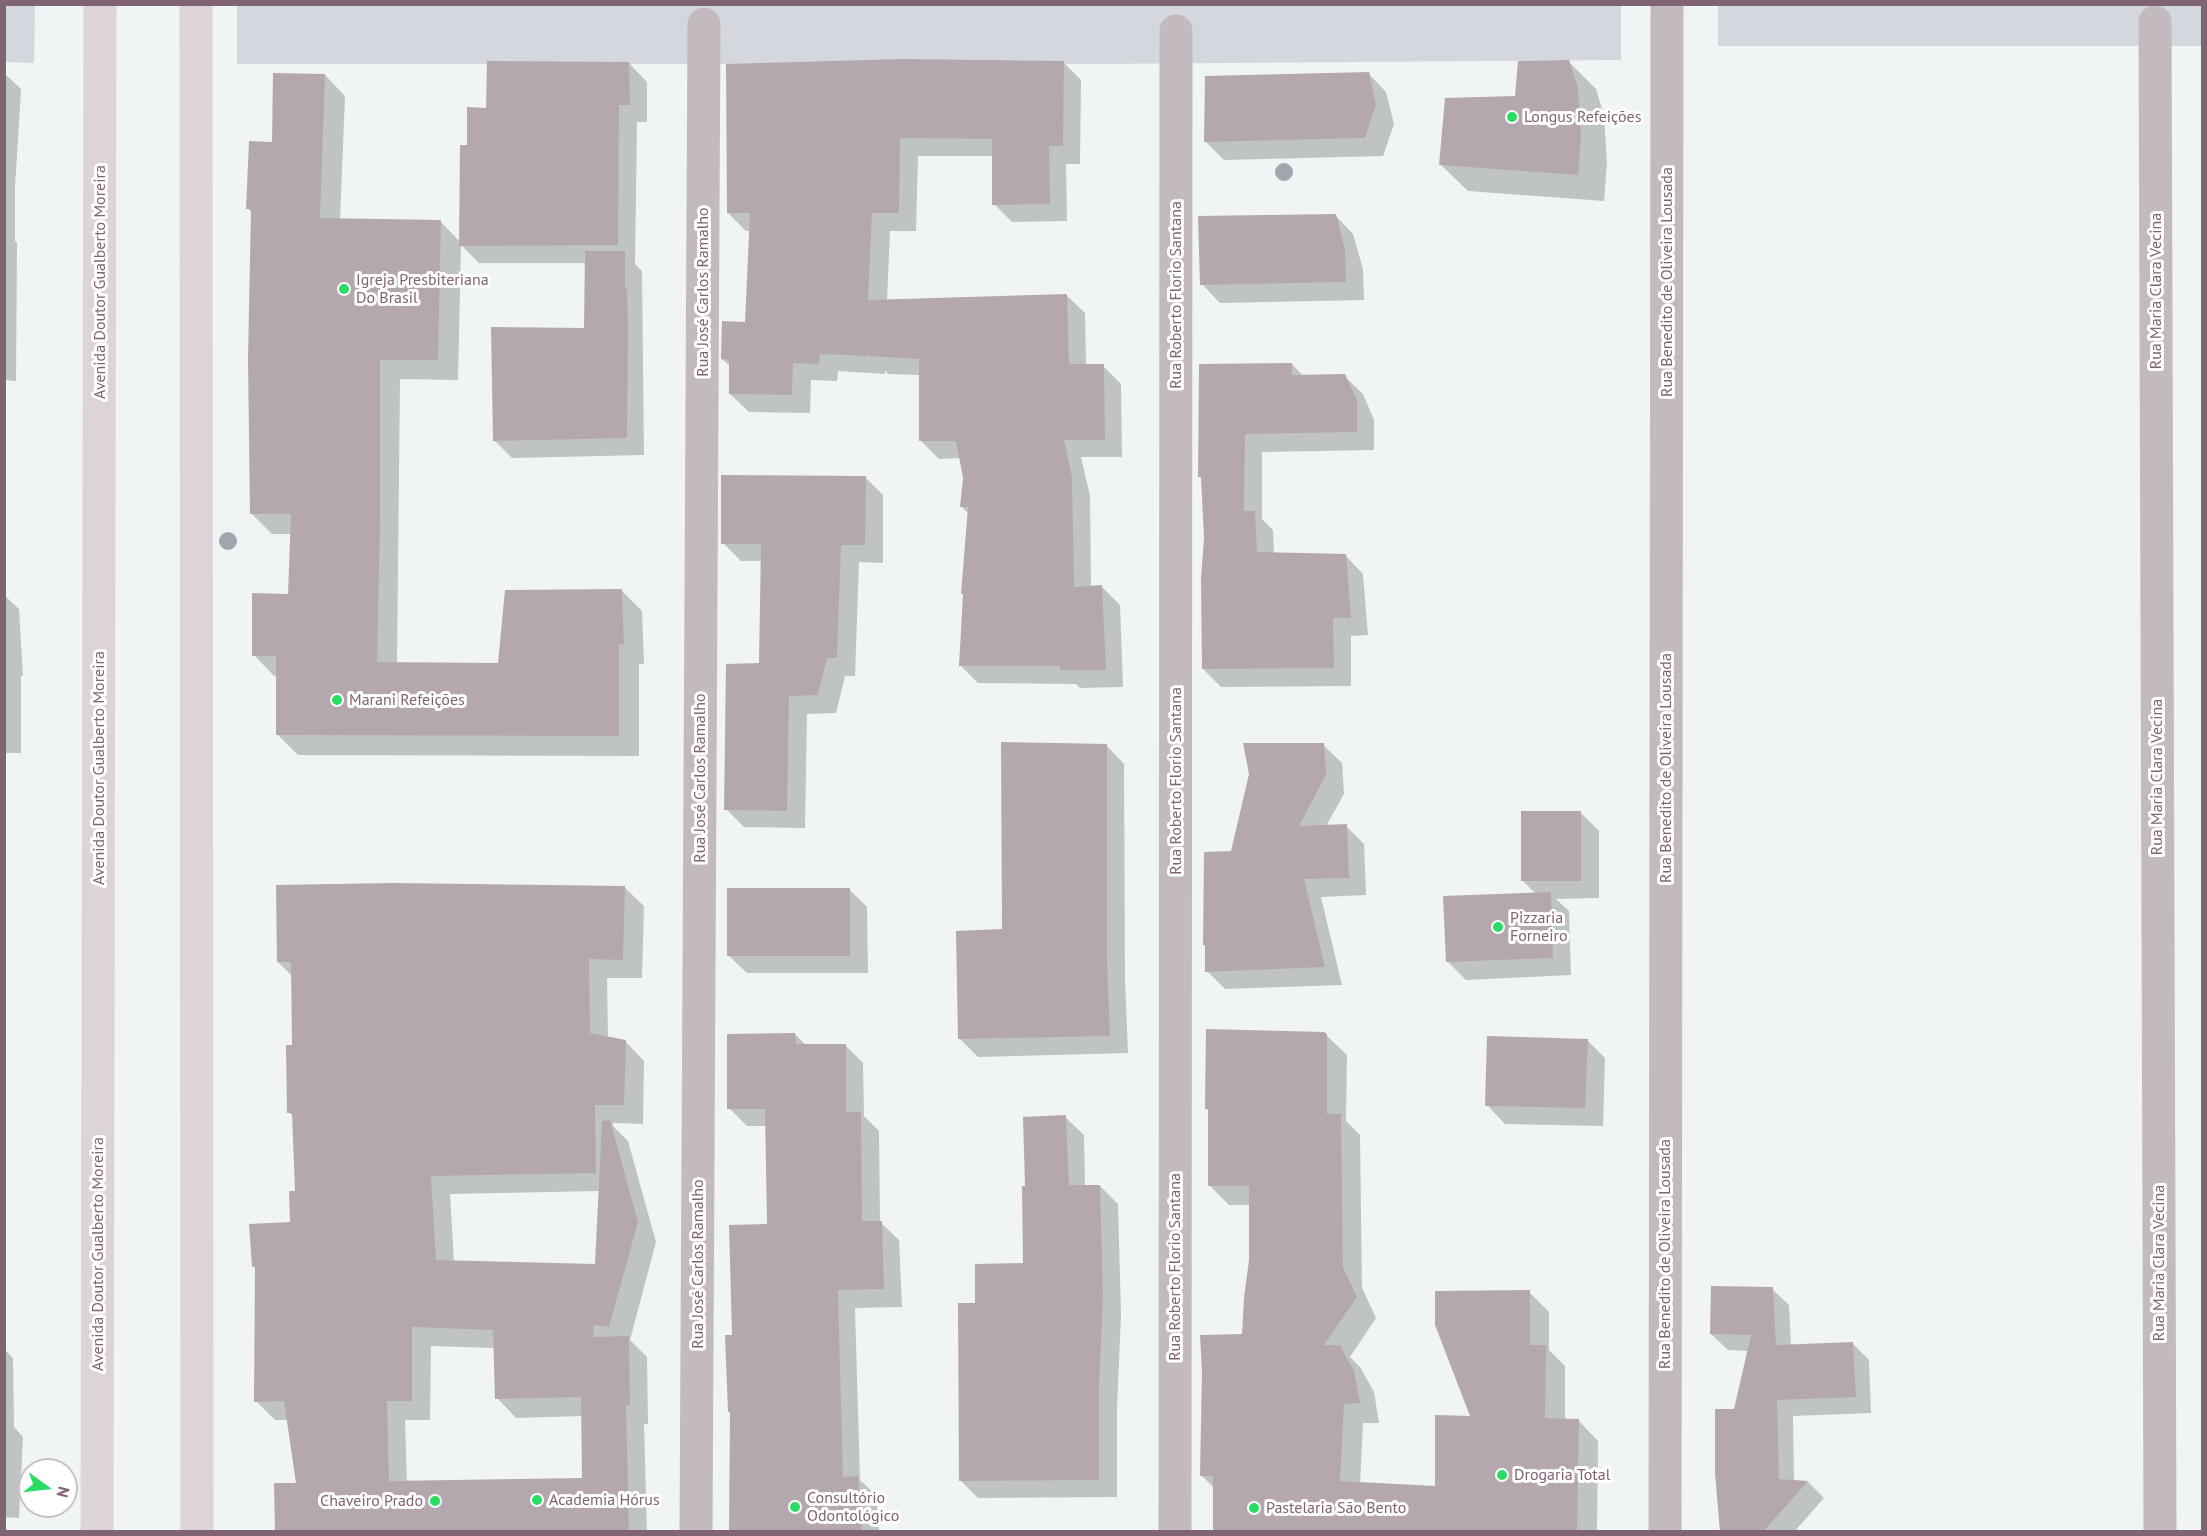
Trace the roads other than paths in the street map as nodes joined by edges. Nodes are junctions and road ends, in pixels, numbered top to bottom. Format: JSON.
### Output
{"nodes":[{"id":1,"x":100,"y":4,"type":"edge"},
{"id":2,"x":196,"y":4,"type":"edge"},
{"id":3,"x":1667,"y":4,"type":"edge"},
{"id":4,"x":2155,"y":22,"type":"dead end"},
{"id":5,"x":704,"y":24,"type":"dead end"},
{"id":6,"x":1176,"y":31,"type":"dead end"},
{"id":7,"x":98,"y":1532,"type":"edge"},
{"id":8,"x":197,"y":1532,"type":"edge"},
{"id":9,"x":696,"y":1532,"type":"edge"},
{"id":10,"x":1175,"y":1532,"type":"edge"},
{"id":11,"x":1665,"y":1532,"type":"edge"},
{"id":12,"x":2160,"y":1532,"type":"edge"}],
"edges":[{"from":1,"to":7,"type":"main road","name":"Avenida Doutor Gualberto Moreira"},
{"from":2,"to":8,"type":"main road"},
{"from":3,"to":11,"type":"street","name":"Rua Benedito de Oliveira Lousada"},
{"from":4,"to":12,"type":"street","name":"Rua Maria Clara Vecina"},
{"from":5,"to":9,"type":"street","name":"Rua José Carlos Ramalho"},
{"from":6,"to":10,"type":"street","name":"Rua Roberto Florio Santana"}]}
